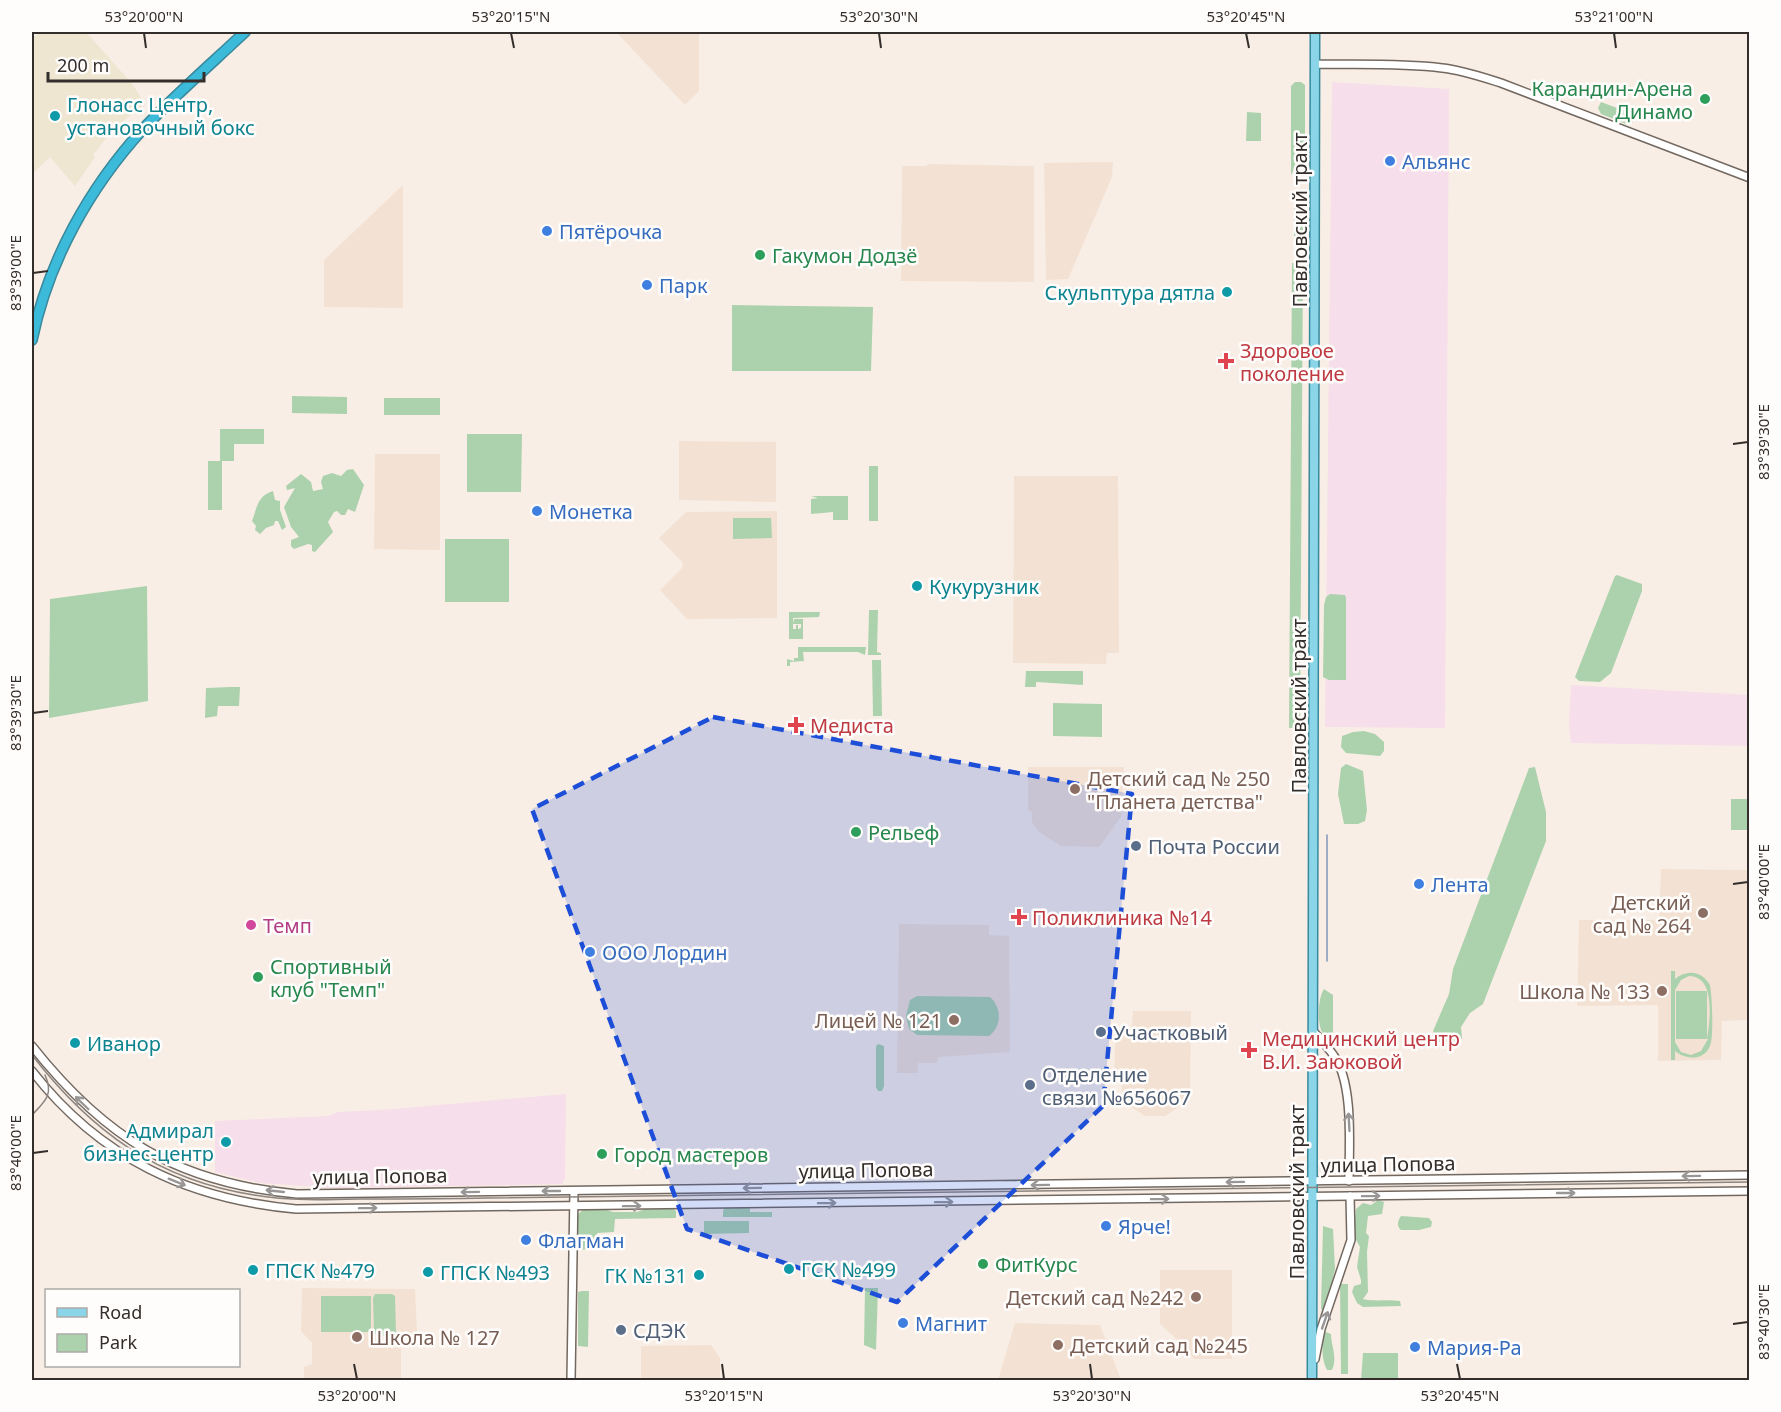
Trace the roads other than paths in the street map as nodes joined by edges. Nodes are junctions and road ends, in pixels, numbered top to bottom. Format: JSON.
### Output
{"nodes":[{"id":1,"x":245,"y":32,"type":"edge"},
{"id":2,"x":1315,"y":32,"type":"edge"},
{"id":3,"x":1315,"y":64,"type":"junction"},
{"id":4,"x":1749,"y":178,"type":"edge"},
{"id":5,"x":32,"y":340,"type":"edge"},
{"id":6,"x":1313,"y":1031,"type":"junction"},
{"id":7,"x":32,"y":1046,"type":"edge"},
{"id":8,"x":32,"y":1071,"type":"edge"},
{"id":9,"x":1749,"y":1175,"type":"edge"},
{"id":10,"x":1480,"y":1179,"type":"junction"},
{"id":11,"x":1312,"y":1181,"type":"junction"},
{"id":12,"x":1349,"y":1181,"type":"junction"},
{"id":13,"x":1132,"y":1184,"type":"junction"},
{"id":14,"x":528,"y":1191,"type":"junction"},
{"id":15,"x":574,"y":1191,"type":"junction"},
{"id":16,"x":1749,"y":1191,"type":"edge"},
{"id":17,"x":1480,"y":1194,"type":"junction"},
{"id":18,"x":1350,"y":1196,"type":"junction"},
{"id":19,"x":1312,"y":1197,"type":"junction"},
{"id":20,"x":1132,"y":1199,"type":"junction"},
{"id":21,"x":573,"y":1206,"type":"junction"},
{"id":22,"x":529,"y":1207,"type":"junction"},
{"id":23,"x":1312,"y":1379,"type":"edge"},
{"id":24,"x":571,"y":1380,"type":"edge"}],
"edges":[{"from":1,"to":5,"type":"highway"},
{"from":2,"to":3,"type":"main road","name":"Павловский тракт"},
{"from":3,"to":4,"type":"main road"},
{"from":3,"to":6,"type":"main road","name":"Павловский тракт"},
{"from":6,"to":11,"type":"main road","name":"Павловский тракт"},
{"from":12,"to":6,"type":"main road","one_way":true},
{"from":14,"to":7,"type":"main road","name":"улица Попова","one_way":true},
{"from":8,"to":22,"type":"main road","name":"улица Попова","one_way":true},
{"from":9,"to":10,"type":"main road","name":"улица Попова","one_way":true},
{"from":10,"to":12,"type":"main road","name":"улица Попова"},
{"from":10,"to":17,"type":"main road"},
{"from":11,"to":12,"type":"main road","name":"улица Попова"},
{"from":11,"to":13,"type":"main road","name":"улица Попова","one_way":true},
{"from":11,"to":19,"type":"main road","name":"Павловский тракт"},
{"from":13,"to":15,"type":"main road","name":"улица Попова","one_way":true},
{"from":13,"to":20,"type":"main road"},
{"from":15,"to":14,"type":"main road","name":"улица Попова","one_way":true},
{"from":14,"to":22,"type":"main road"},
{"from":15,"to":21,"type":"main road"},
{"from":17,"to":16,"type":"main road","name":"улица Попова","one_way":true},
{"from":18,"to":17,"type":"main road","name":"улица Попова","one_way":true},
{"from":18,"to":19,"type":"main road","name":"улица Попова"},
{"from":23,"to":18,"type":"main road","one_way":true},
{"from":20,"to":19,"type":"main road","name":"улица Попова","one_way":true},
{"from":19,"to":23,"type":"main road","name":"Павловский тракт"},
{"from":21,"to":20,"type":"main road","name":"улица Попова","one_way":true},
{"from":21,"to":22,"type":"main road","name":"улица Попова"},
{"from":21,"to":24,"type":"main road"}]}
